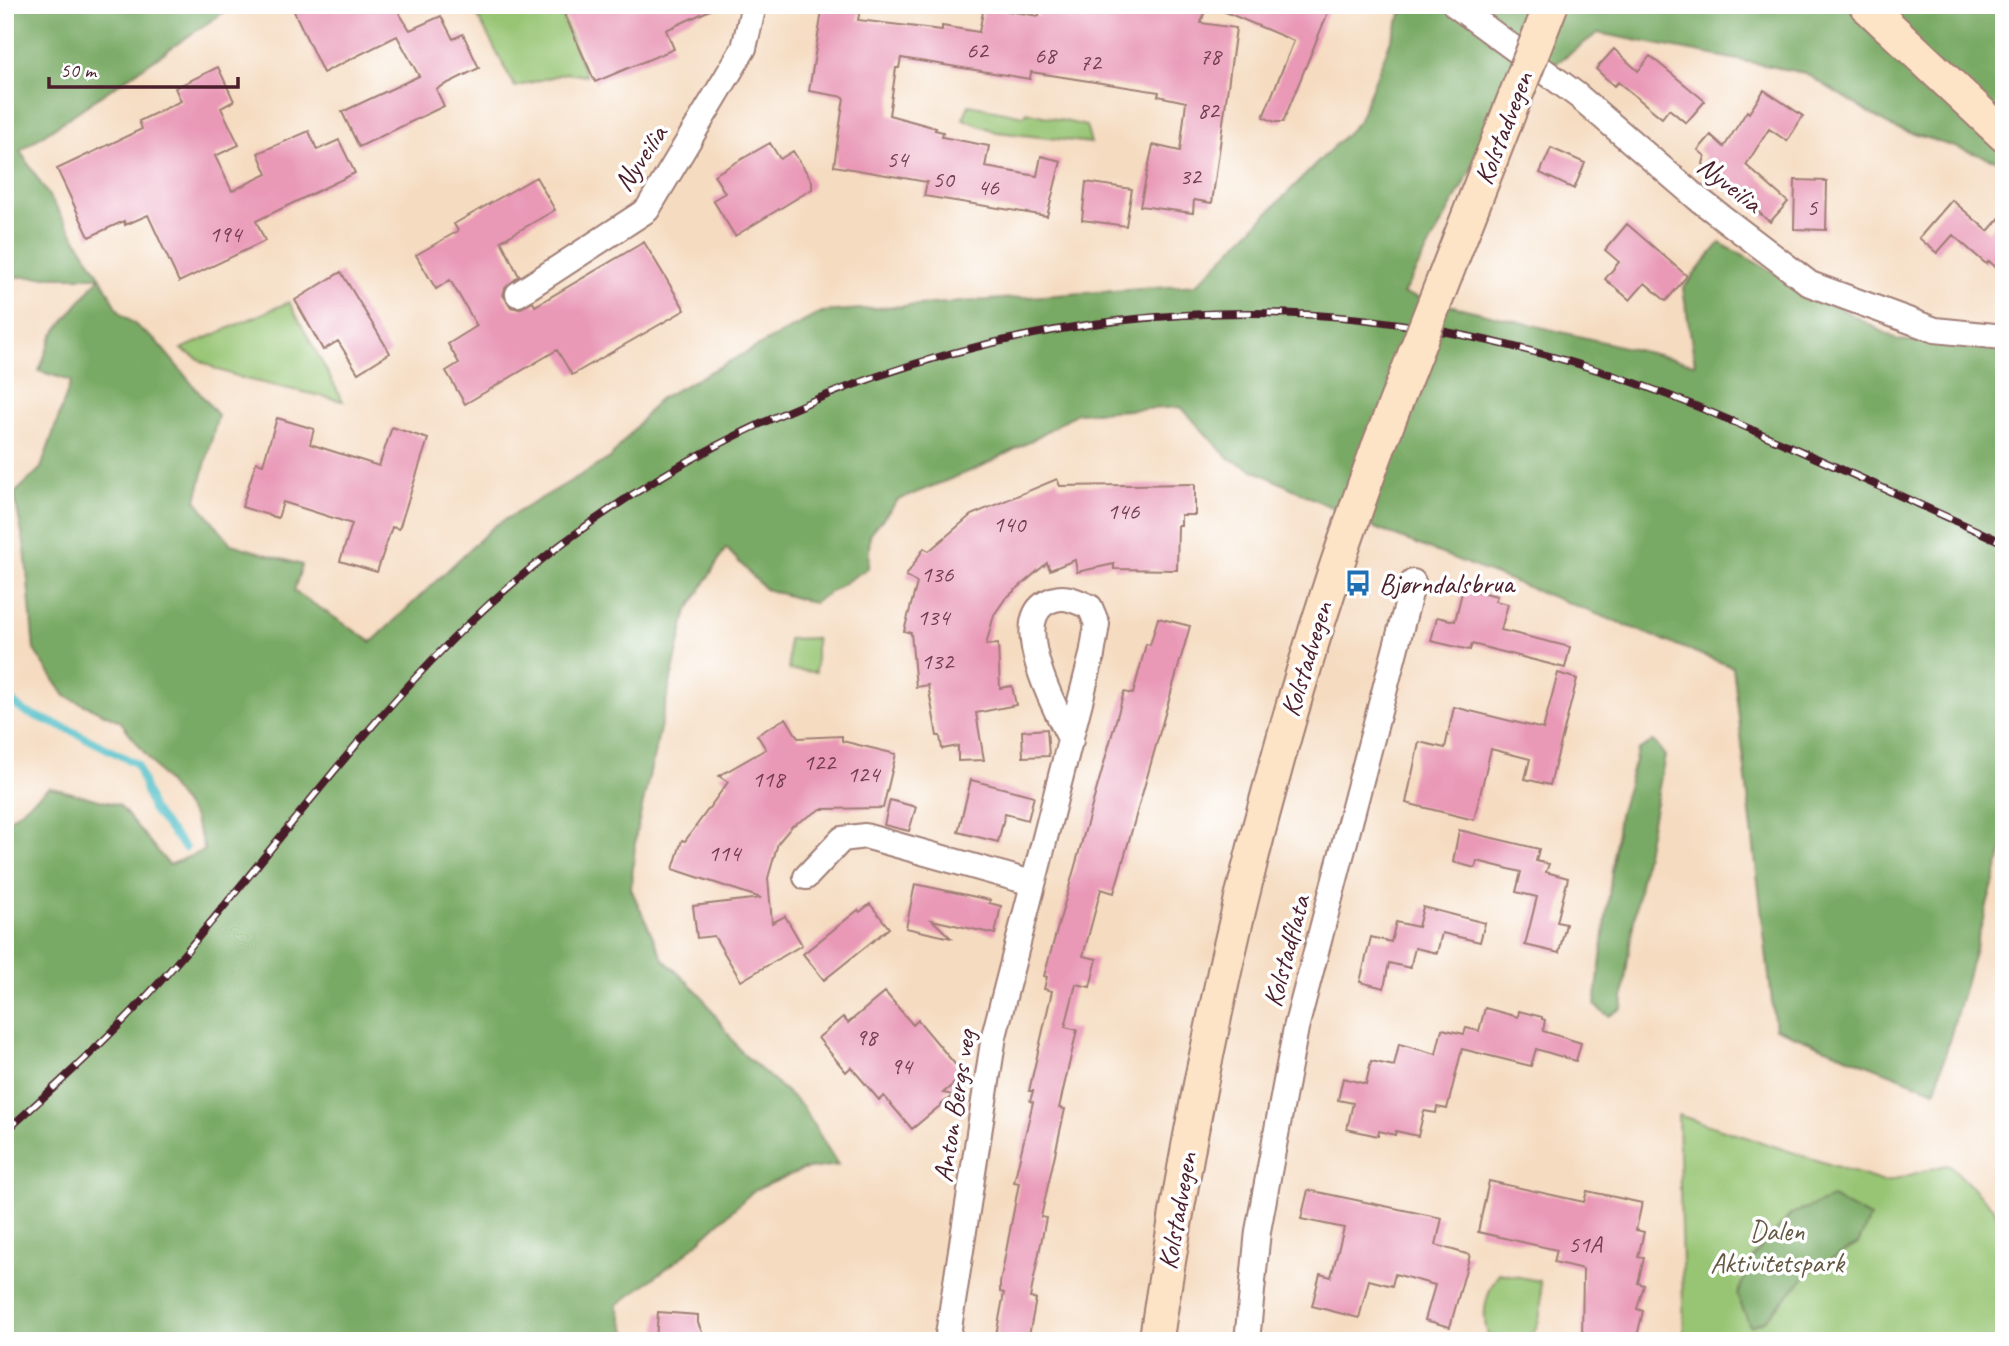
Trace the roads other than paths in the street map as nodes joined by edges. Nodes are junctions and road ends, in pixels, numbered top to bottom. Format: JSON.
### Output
{"nodes":[{"id":1,"x":754,"y":5,"type":"edge"},
{"id":2,"x":1455,"y":5,"type":"edge"},
{"id":3,"x":1551,"y":5,"type":"edge"},
{"id":4,"x":1866,"y":5,"type":"edge"},
{"id":5,"x":2004,"y":135,"type":"edge"},
{"id":6,"x":518,"y":295,"type":"dead end"},
{"id":7,"x":2004,"y":337,"type":"edge"},
{"id":8,"x":1413,"y":583,"type":"dead end"},
{"id":9,"x":1071,"y":740,"type":"junction"},
{"id":10,"x":806,"y":877,"type":"dead end"},
{"id":11,"x":1032,"y":883,"type":"junction"},
{"id":12,"x":947,"y":1341,"type":"edge"},
{"id":13,"x":1156,"y":1341,"type":"edge"},
{"id":14,"x":1247,"y":1341,"type":"edge"}],
"edges":[{"from":1,"to":6,"type":"street","name":"Nyveilia"},
{"from":2,"to":7,"type":"street","name":"Nyveilia"},
{"from":3,"to":13,"type":"main road","name":"Kolstadvegen","bridge":true},
{"from":4,"to":5,"type":"main road"},
{"from":8,"to":14,"type":"street","name":"Kolstadflata"},
{"from":9,"to":9,"type":"street","name":"Anton Bergs veg"},
{"from":9,"to":11,"type":"street","name":"Anton Bergs veg"},
{"from":10,"to":11,"type":"street"},
{"from":11,"to":12,"type":"street","name":"Anton Bergs veg"}]}
